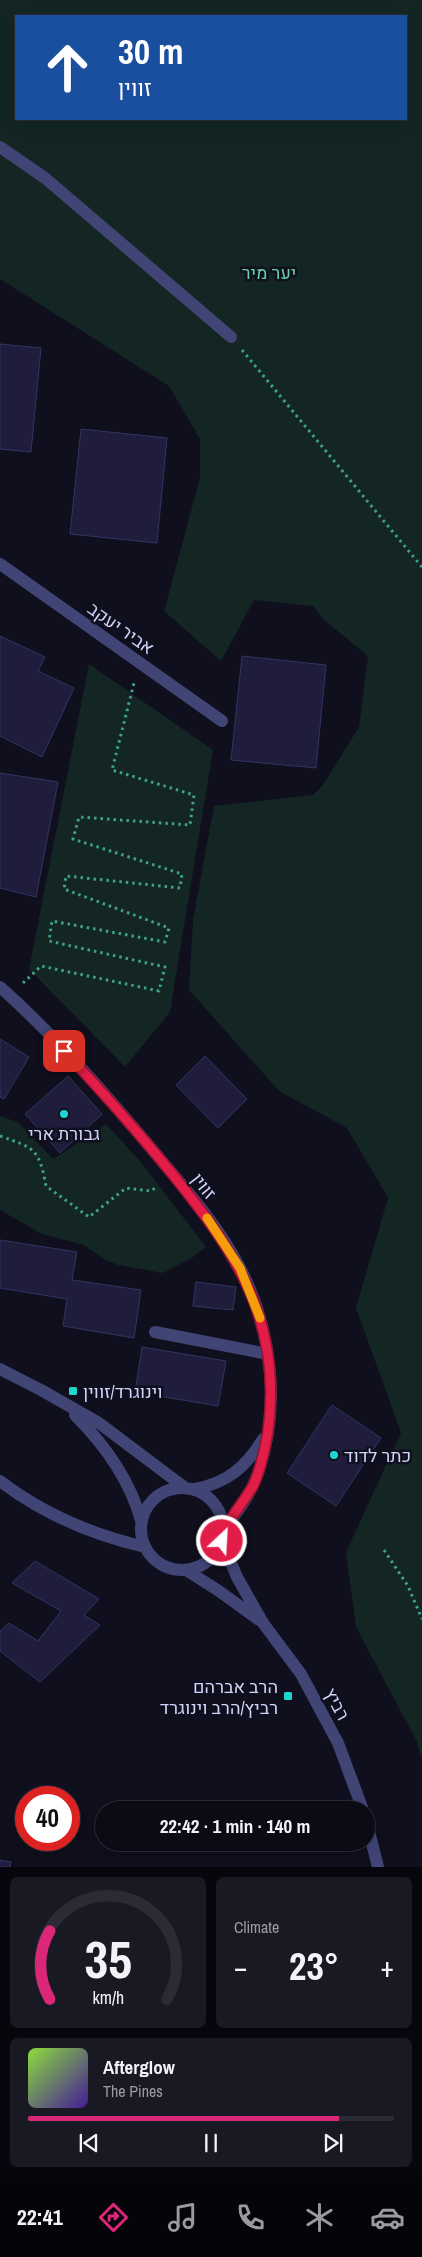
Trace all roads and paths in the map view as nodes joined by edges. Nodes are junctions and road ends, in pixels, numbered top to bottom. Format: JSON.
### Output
{"nodes":[{"id":1,"x":0,"y":147,"type":"edge"},
{"id":2,"x":231,"y":337,"type":"joint"},
{"id":3,"x":0,"y":564,"type":"edge"},
{"id":4,"x":422,"y":568,"type":"edge"},
{"id":5,"x":139,"y":662,"type":"junction"},
{"id":6,"x":222,"y":721,"type":"dead end"},
{"id":7,"x":0,"y":987,"type":"edge"},
{"id":8,"x":10,"y":996,"type":"junction"},
{"id":9,"x":0,"y":1136,"type":"edge"},
{"id":10,"x":173,"y":1175,"type":"junction"},
{"id":11,"x":155,"y":1332,"type":"dead end"},
{"id":12,"x":268,"y":1354,"type":"junction"},
{"id":13,"x":0,"y":1368,"type":"edge"},
{"id":14,"x":64,"y":1404,"type":"junction"},
{"id":15,"x":268,"y":1431,"type":"junction"},
{"id":16,"x":0,"y":1481,"type":"edge"},
{"id":17,"x":190,"y":1488,"type":"junction"},
{"id":18,"x":141,"y":1520,"type":"junction"},
{"id":19,"x":222,"y":1536,"type":"junction"},
{"id":20,"x":144,"y":1547,"type":"junction"},
{"id":21,"x":384,"y":1550,"type":"dead end"},
{"id":22,"x":186,"y":1570,"type":"junction"},
{"id":23,"x":422,"y":1619,"type":"edge"},
{"id":24,"x":263,"y":1623,"type":"junction"},
{"id":25,"x":360,"y":1801,"type":"edge"},
{"id":26,"x":374,"y":1851,"type":"edge"},
{"id":27,"x":378,"y":1867,"type":"edge"}],
"edges":[{"from":1,"to":2,"type":"street"},
{"from":2,"to":4,"type":"path"},
{"from":3,"to":5,"type":"street","name":"אביר יעקב"},
{"from":5,"to":6,"type":"street","name":"אביר יעקב"},
{"from":5,"to":8,"type":"path"},
{"from":7,"to":8,"type":"street","name":"זווין"},
{"from":8,"to":10,"type":"street","name":"זווין"},
{"from":9,"to":10,"type":"path"},
{"from":10,"to":12,"type":"street","name":"זווין"},
{"from":11,"to":12,"type":"street"},
{"from":12,"to":15,"type":"street","name":"זווין"},
{"from":13,"to":14,"type":"street"},
{"from":14,"to":17,"type":"street"},
{"from":14,"to":18,"type":"street"},
{"from":15,"to":17,"type":"street"},
{"from":15,"to":19,"type":"street","name":"זווין"},
{"from":16,"to":20,"type":"street"},
{"from":17,"to":18,"type":"street"},
{"from":17,"to":19,"type":"street"},
{"from":18,"to":20,"type":"street"},
{"from":19,"to":22,"type":"street"},
{"from":19,"to":24,"type":"street"},
{"from":20,"to":22,"type":"street"},
{"from":21,"to":23,"type":"path"},
{"from":22,"to":24,"type":"street"},
{"from":24,"to":25,"type":"street","name":"רביץ"},
{"from":26,"to":27,"type":"street"}]}
